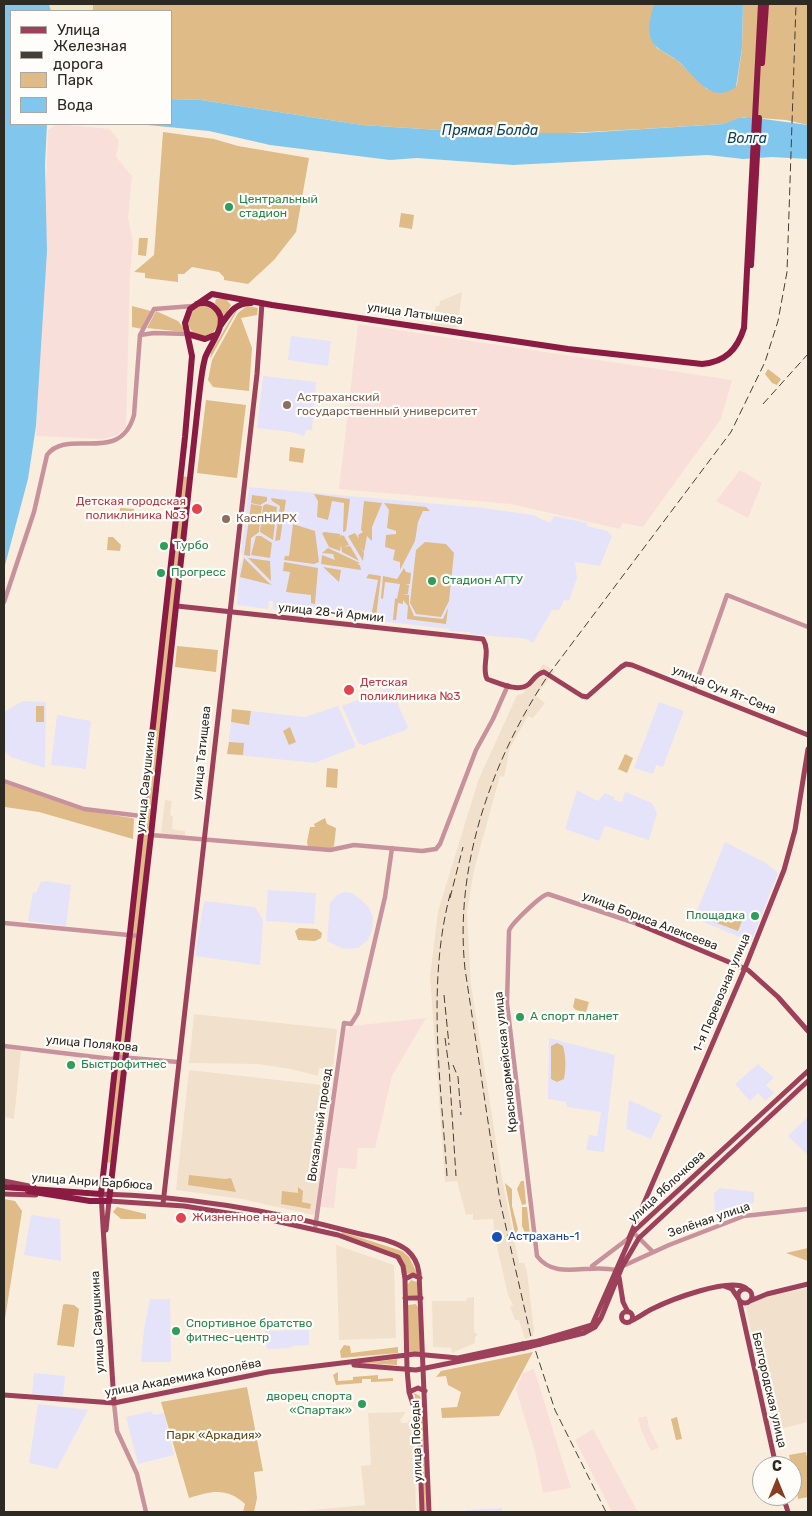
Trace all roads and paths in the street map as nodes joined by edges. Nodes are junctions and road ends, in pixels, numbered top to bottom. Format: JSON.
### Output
{"nodes":[{"id":1,"x":761,"y":4,"type":"edge"},
{"id":2,"x":766,"y":4,"type":"edge"},
{"id":3,"x":758,"y":95,"type":"junction"},
{"id":4,"x":751,"y":201,"type":"junction"},
{"id":5,"x":228,"y":295,"type":"junction"},
{"id":6,"x":262,"y":304,"type":"junction"},
{"id":7,"x":194,"y":306,"type":"junction"},
{"id":8,"x":234,"y":306,"type":"junction"},
{"id":9,"x":220,"y":328,"type":"junction"},
{"id":10,"x":188,"y":334,"type":"junction"},
{"id":11,"x":140,"y":335,"type":"junction"},
{"id":12,"x":4,"y":602,"type":"edge"},
{"id":13,"x":177,"y":606,"type":"junction"},
{"id":14,"x":228,"y":612,"type":"junction"},
{"id":15,"x":808,"y":627,"type":"edge"},
{"id":16,"x":508,"y":685,"type":"junction"},
{"id":17,"x":694,"y":689,"type":"junction"},
{"id":18,"x":808,"y":735,"type":"edge"},
{"id":19,"x":808,"y":748,"type":"edge"},
{"id":20,"x":4,"y":781,"type":"edge"},
{"id":21,"x":142,"y":816,"type":"junction"},
{"id":22,"x":152,"y":835,"type":"junction"},
{"id":23,"x":203,"y":840,"type":"junction"},
{"id":24,"x":392,"y":848,"type":"junction"},
{"id":25,"x":548,"y":894,"type":"joint"},
{"id":26,"x":4,"y":923,"type":"edge"},
{"id":27,"x":638,"y":924,"type":"joint"},
{"id":28,"x":128,"y":935,"type":"junction"},
{"id":29,"x":139,"y":936,"type":"junction"},
{"id":30,"x":745,"y":968,"type":"junction"},
{"id":31,"x":808,"y":1031,"type":"edge"},
{"id":32,"x":4,"y":1046,"type":"edge"},
{"id":33,"x":115,"y":1058,"type":"junction"},
{"id":34,"x":126,"y":1058,"type":"junction"},
{"id":35,"x":178,"y":1062,"type":"junction"},
{"id":36,"x":808,"y":1071,"type":"edge"},
{"id":37,"x":808,"y":1081,"type":"edge"},
{"id":38,"x":104,"y":1162,"type":"junction"},
{"id":39,"x":113,"y":1163,"type":"junction"},
{"id":40,"x":4,"y":1181,"type":"edge"},
{"id":41,"x":4,"y":1187,"type":"edge"},
{"id":42,"x":44,"y":1192,"type":"junction"},
{"id":43,"x":4,"y":1194,"type":"edge"},
{"id":44,"x":105,"y":1198,"type":"junction"},
{"id":45,"x":163,"y":1201,"type":"junction"},
{"id":46,"x":808,"y":1209,"type":"edge"},
{"id":47,"x":315,"y":1226,"type":"junction"},
{"id":48,"x":633,"y":1232,"type":"junction"},
{"id":49,"x":628,"y":1238,"type":"junction"},
{"id":50,"x":639,"y":1238,"type":"junction"},
{"id":51,"x":653,"y":1252,"type":"junction"},
{"id":52,"x":591,"y":1267,"type":"junction"},
{"id":53,"x":619,"y":1270,"type":"junction"},
{"id":54,"x":420,"y":1278,"type":"junction"},
{"id":55,"x":405,"y":1279,"type":"junction"},
{"id":56,"x":808,"y":1284,"type":"edge"},
{"id":57,"x":721,"y":1286,"type":"junction"},
{"id":58,"x":748,"y":1289,"type":"junction"},
{"id":59,"x":611,"y":1293,"type":"junction"},
{"id":60,"x":767,"y":1294,"type":"junction"},
{"id":61,"x":405,"y":1298,"type":"junction"},
{"id":62,"x":421,"y":1298,"type":"junction"},
{"id":63,"x":738,"y":1298,"type":"junction"},
{"id":64,"x":749,"y":1302,"type":"junction"},
{"id":65,"x":650,"y":1310,"type":"junction"},
{"id":66,"x":629,"y":1312,"type":"junction"},
{"id":67,"x":621,"y":1315,"type":"junction"},
{"id":68,"x":742,"y":1318,"type":"junction"},
{"id":69,"x":631,"y":1321,"type":"junction"},
{"id":70,"x":539,"y":1342,"type":"junction"},
{"id":71,"x":524,"y":1346,"type":"junction"},
{"id":72,"x":406,"y":1355,"type":"junction"},
{"id":73,"x":424,"y":1356,"type":"junction"},
{"id":74,"x":336,"y":1364,"type":"junction"},
{"id":75,"x":407,"y":1369,"type":"junction"},
{"id":76,"x":424,"y":1369,"type":"junction"},
{"id":77,"x":425,"y":1391,"type":"junction"},
{"id":78,"x":409,"y":1392,"type":"junction"},
{"id":79,"x":4,"y":1395,"type":"edge"},
{"id":80,"x":114,"y":1404,"type":"junction"},
{"id":81,"x":774,"y":1456,"type":"edge"},
{"id":82,"x":146,"y":1512,"type":"edge"},
{"id":83,"x":422,"y":1512,"type":"edge"},
{"id":84,"x":429,"y":1512,"type":"edge"}],
"edges":[{"from":1,"to":3,"type":"highway"},
{"from":2,"to":3,"type":"highway"},
{"from":3,"to":4,"type":"highway"},
{"from":4,"to":6,"type":"highway","name":"улица Латышева"},
{"from":4,"to":6,"type":"highway","name":"улица Латышева"},
{"from":5,"to":6,"type":"highway","name":"улица Латышева"},
{"from":5,"to":7,"type":"highway","name":"улица Латышева"},
{"from":5,"to":8,"type":"highway"},
{"from":6,"to":8,"type":"highway","name":"улица Латышева"},
{"from":6,"to":14,"type":"main road","name":"улица Татищева"},
{"from":7,"to":9,"type":"highway"},
{"from":7,"to":10,"type":"highway","name":"улица Савушкина"},
{"from":7,"to":11,"type":"street"},
{"from":8,"to":9,"type":"highway"},
{"from":9,"to":10,"type":"highway"},
{"from":9,"to":13,"type":"highway","name":"улица Савушкина"},
{"from":10,"to":11,"type":"street"},
{"from":10,"to":21,"type":"highway","name":"улица Савушкина"},
{"from":11,"to":12,"type":"street"},
{"from":13,"to":14,"type":"main road","name":"улица 28-й Армии"},
{"from":13,"to":22,"type":"highway","name":"улица Савушкина"},
{"from":14,"to":16,"type":"main road","name":"улица 28-й Армии"},
{"from":14,"to":23,"type":"main road","name":"улица Татищева"},
{"from":15,"to":17,"type":"street"},
{"from":16,"to":17,"type":"main road","name":"улица Сун Ят-Сена"},
{"from":16,"to":24,"type":"street"},
{"from":17,"to":18,"type":"main road","name":"улица Сун Ят-Сена"},
{"from":19,"to":30,"type":"main road","name":"1-я Перевозная улица"},
{"from":20,"to":21,"type":"street"},
{"from":21,"to":28,"type":"highway","name":"улица Савушкина"},
{"from":22,"to":23,"type":"street"},
{"from":22,"to":29,"type":"highway","name":"улица Савушкина"},
{"from":23,"to":24,"type":"street"},
{"from":23,"to":35,"type":"main road","name":"улица Татищева"},
{"from":24,"to":47,"type":"street","name":"Вокзальный проезд"},
{"from":25,"to":27,"type":"street","name":"улица Бориса Алексеева"},
{"from":25,"to":52,"type":"street","name":"Красноармейская улица"},
{"from":26,"to":28,"type":"street"},
{"from":27,"to":30,"type":"main road","name":"улица Бориса Алексеева"},
{"from":28,"to":29,"type":"street"},
{"from":28,"to":33,"type":"highway","name":"улица Савушкина"},
{"from":29,"to":34,"type":"highway","name":"улица Савушкина"},
{"from":30,"to":31,"type":"main road","name":"улица Бориса Алексеева"},
{"from":30,"to":49,"type":"main road","name":"1-я Перевозная улица"},
{"from":32,"to":33,"type":"street","name":"улица Полякова"},
{"from":33,"to":34,"type":"street","name":"улица Полякова"},
{"from":33,"to":38,"type":"highway","name":"улица Савушкина"},
{"from":34,"to":35,"type":"street","name":"улица Полякова"},
{"from":34,"to":39,"type":"highway","name":"улица Савушкина"},
{"from":35,"to":45,"type":"main road","name":"улица Татищева"},
{"from":36,"to":48,"type":"main road","name":"улица Яблочкова"},
{"from":37,"to":50,"type":"main road","name":"улица Яблочкова"},
{"from":38,"to":39,"type":"highway"},
{"from":38,"to":44,"type":"highway","name":"улица Савушкина"},
{"from":39,"to":44,"type":"highway","name":"улица Савушкина"},
{"from":40,"to":42,"type":"main road"},
{"from":41,"to":42,"type":"highway","name":"улица Анри Барбюса"},
{"from":42,"to":43,"type":"main road"},
{"from":42,"to":44,"type":"highway","name":"улица Анри Барбюса"},
{"from":44,"to":45,"type":"main road","name":"улица Анри Барбюса"},
{"from":44,"to":80,"type":"main road","name":"улица Савушкина"},
{"from":45,"to":47,"type":"main road","name":"улица Анри Барбюса"},
{"from":46,"to":51,"type":"street","name":"Зелёная улица"},
{"from":47,"to":54,"type":"main road","name":"улица Анри Барбюса"},
{"from":47,"to":55,"type":"main road","name":"улица Анри Барбюса"},
{"from":48,"to":49,"type":"main road","name":"улица Яблочкова"},
{"from":48,"to":50,"type":"street"},
{"from":49,"to":52,"type":"street"},
{"from":49,"to":53,"type":"main road","name":"улица Яблочкова"},
{"from":50,"to":51,"type":"street"},
{"from":50,"to":53,"type":"main road","name":"улица Яблочкова"},
{"from":51,"to":53,"type":"street","name":"Зелёная улица"},
{"from":52,"to":53,"type":"street"},
{"from":53,"to":59,"type":"main road","name":"улица Яблочкова"},
{"from":53,"to":66,"type":"main road"},
{"from":53,"to":70,"type":"main road","name":"улица Яблочкова"},
{"from":54,"to":55,"type":"main road"},
{"from":54,"to":62,"type":"main road","name":"улица Анри Барбюса"},
{"from":55,"to":61,"type":"main road","name":"улица Анри Барбюса"},
{"from":56,"to":60,"type":"main road"},
{"from":57,"to":58,"type":"main road"},
{"from":57,"to":63,"type":"main road"},
{"from":57,"to":65,"type":"main road"},
{"from":58,"to":60,"type":"main road"},
{"from":58,"to":63,"type":"main road"},
{"from":58,"to":64,"type":"main road"},
{"from":59,"to":67,"type":"main road"},
{"from":59,"to":70,"type":"main road","name":"улица Яблочкова"},
{"from":60,"to":64,"type":"main road"},
{"from":61,"to":62,"type":"main road"},
{"from":61,"to":72,"type":"main road","name":"улица Анри Барбюса"},
{"from":62,"to":73,"type":"main road","name":"улица Анри Барбюса"},
{"from":63,"to":64,"type":"main road"},
{"from":63,"to":68,"type":"main road","name":"Белгородская улица"},
{"from":64,"to":68,"type":"main road","name":"Белгородская улица"},
{"from":65,"to":66,"type":"main road"},
{"from":65,"to":69,"type":"main road"},
{"from":66,"to":67,"type":"main road"},
{"from":66,"to":69,"type":"main road"},
{"from":67,"to":69,"type":"main road"},
{"from":68,"to":81,"type":"main road","name":"Белгородская улица"},
{"from":70,"to":71,"type":"main road","bridge":true},
{"from":71,"to":73,"type":"main road"},
{"from":71,"to":76,"type":"main road"},
{"from":72,"to":73,"type":"main road"},
{"from":72,"to":74,"type":"main road"},
{"from":72,"to":75,"type":"main road","name":"улица Анри Барбюса"},
{"from":73,"to":76,"type":"main road","name":"улица Победы"},
{"from":74,"to":75,"type":"main road"},
{"from":74,"to":80,"type":"main road","name":"улица Академика Королёва"},
{"from":75,"to":76,"type":"main road"},
{"from":75,"to":78,"type":"main road","name":"улица Победы"},
{"from":76,"to":77,"type":"main road","name":"улица Победы"},
{"from":77,"to":78,"type":"main road"},
{"from":77,"to":84,"type":"main road","name":"улица Победы"},
{"from":78,"to":83,"type":"main road","name":"улица Победы"},
{"from":79,"to":80,"type":"main road","name":"улица Академика Королёва"},
{"from":80,"to":82,"type":"street"}]}
